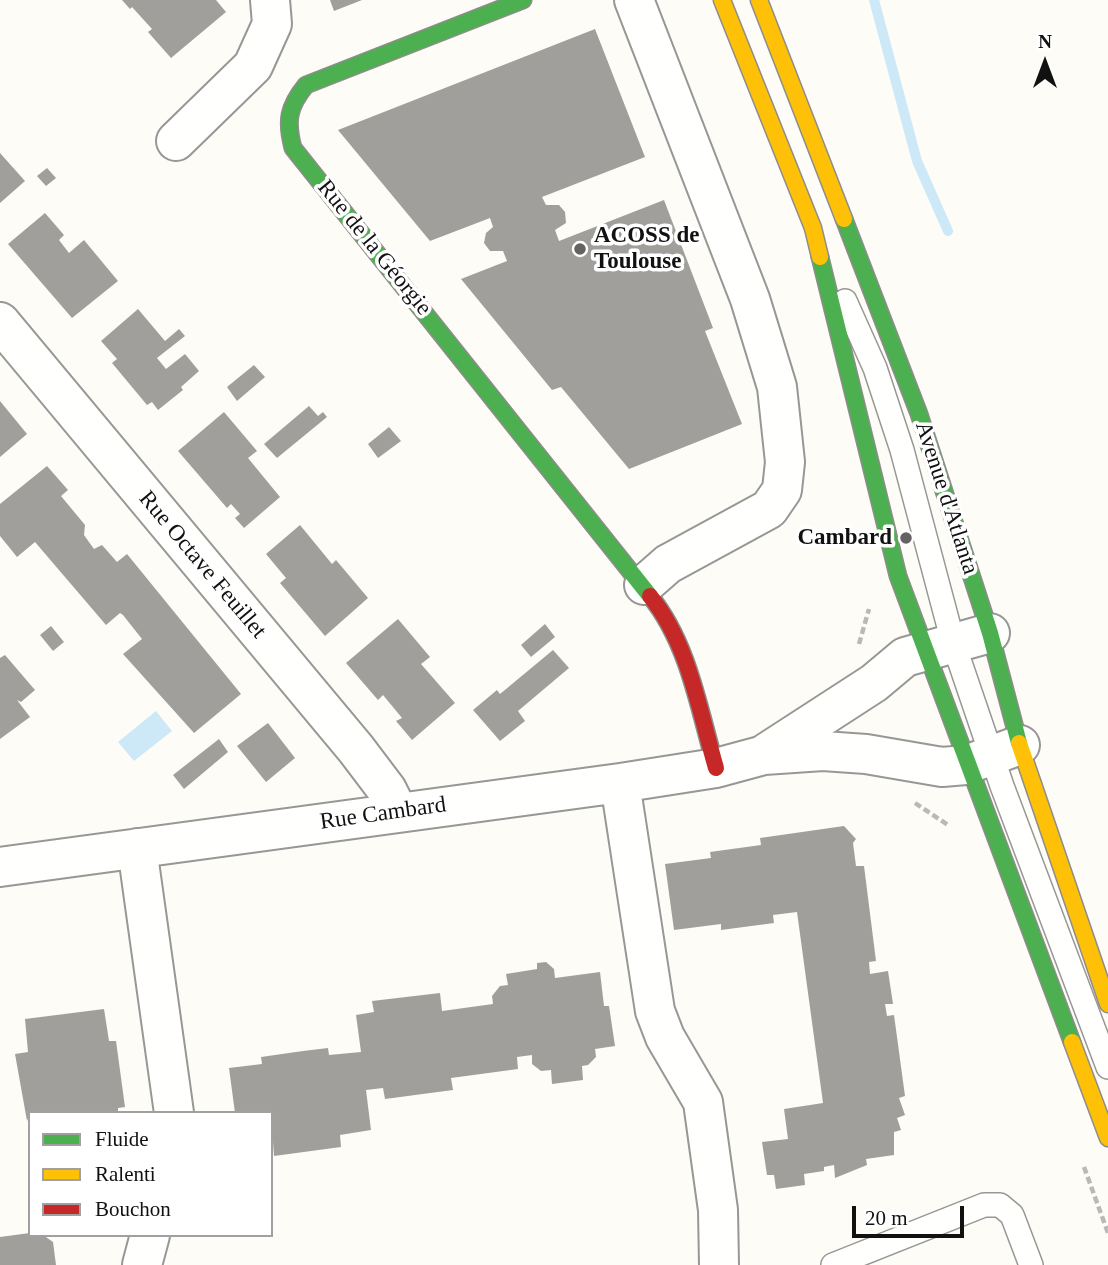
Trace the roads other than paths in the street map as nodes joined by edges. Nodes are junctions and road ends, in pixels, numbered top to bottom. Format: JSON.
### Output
{"nodes":[{"id":1,"x":270,"y":0,"type":"edge"},
{"id":2,"x":523,"y":0,"type":"edge"},
{"id":3,"x":634,"y":0,"type":"edge"},
{"id":4,"x":722,"y":0,"type":"edge"},
{"id":5,"x":759,"y":0,"type":"edge"},
{"id":6,"x":176,"y":141,"type":"dead end"},
{"id":7,"x":813,"y":228,"type":"junction"},
{"id":8,"x":0,"y":322,"type":"edge"},
{"id":9,"x":644,"y":585,"type":"junction"},
{"id":10,"x":990,"y":633,"type":"junction"},
{"id":11,"x":940,"y":646,"type":"junction"},
{"id":12,"x":764,"y":755,"type":"junction"},
{"id":13,"x":993,"y":755,"type":"junction"},
{"id":14,"x":716,"y":768,"type":"junction"},
{"id":15,"x":620,"y":783,"type":"junction"},
{"id":16,"x":398,"y":812,"type":"junction"},
{"id":17,"x":137,"y":848,"type":"junction"},
{"id":18,"x":0,"y":867,"type":"edge"},
{"id":19,"x":1108,"y":1004,"type":"edge"},
{"id":20,"x":1108,"y":1067,"type":"edge"},
{"id":21,"x":174,"y":1111,"type":"edge"},
{"id":22,"x":1108,"y":1138,"type":"edge"},
{"id":23,"x":149,"y":1237,"type":"edge"},
{"id":24,"x":142,"y":1265,"type":"edge"},
{"id":25,"x":719,"y":1265,"type":"edge"},
{"id":26,"x":833,"y":1265,"type":"edge"},
{"id":27,"x":1031,"y":1265,"type":"edge"}],
"edges":[{"from":1,"to":6,"type":"street"},
{"from":2,"to":9,"type":"main road","name":"Rue de la Géorgie"},
{"from":3,"to":9,"type":"street"},
{"from":4,"to":7,"type":"main road","name":"Avenue d'Atlanta"},
{"from":5,"to":10,"type":"main road","name":"Avenue d'Atlanta"},
{"from":7,"to":11,"type":"lane","name":"Avenue d'Atlanta"},
{"from":7,"to":11,"type":"main road","name":"Avenue d'Atlanta"},
{"from":8,"to":16,"type":"street","name":"Rue Octave Feuillet"},
{"from":9,"to":14,"type":"main road","name":"Rue de la Géorgie"},
{"from":10,"to":11,"type":"street","name":"Rue Cambard"},
{"from":10,"to":13,"type":"main road","name":"Avenue d'Atlanta"},
{"from":11,"to":12,"type":"street","name":"Rue Cambard"},
{"from":11,"to":13,"type":"lane","name":"Avenue d'Atlanta"},
{"from":12,"to":13,"type":"street","name":"Rue Cambard"},
{"from":12,"to":14,"type":"street","name":"Rue Cambard"},
{"from":13,"to":19,"type":"main road","name":"Avenue d'Atlanta"},
{"from":13,"to":20,"type":"lane","name":"Avenue d'Atlanta"},
{"from":13,"to":22,"type":"main road","name":"Avenue d'Atlanta"},
{"from":14,"to":15,"type":"street","name":"Rue Cambard"},
{"from":15,"to":16,"type":"street","name":"Rue Cambard"},
{"from":15,"to":25,"type":"street"},
{"from":16,"to":17,"type":"street","name":"Rue Cambard"},
{"from":17,"to":18,"type":"street","name":"Rue Cambard"},
{"from":17,"to":21,"type":"street"},
{"from":23,"to":24,"type":"street"},
{"from":26,"to":27,"type":"lane"}]}
